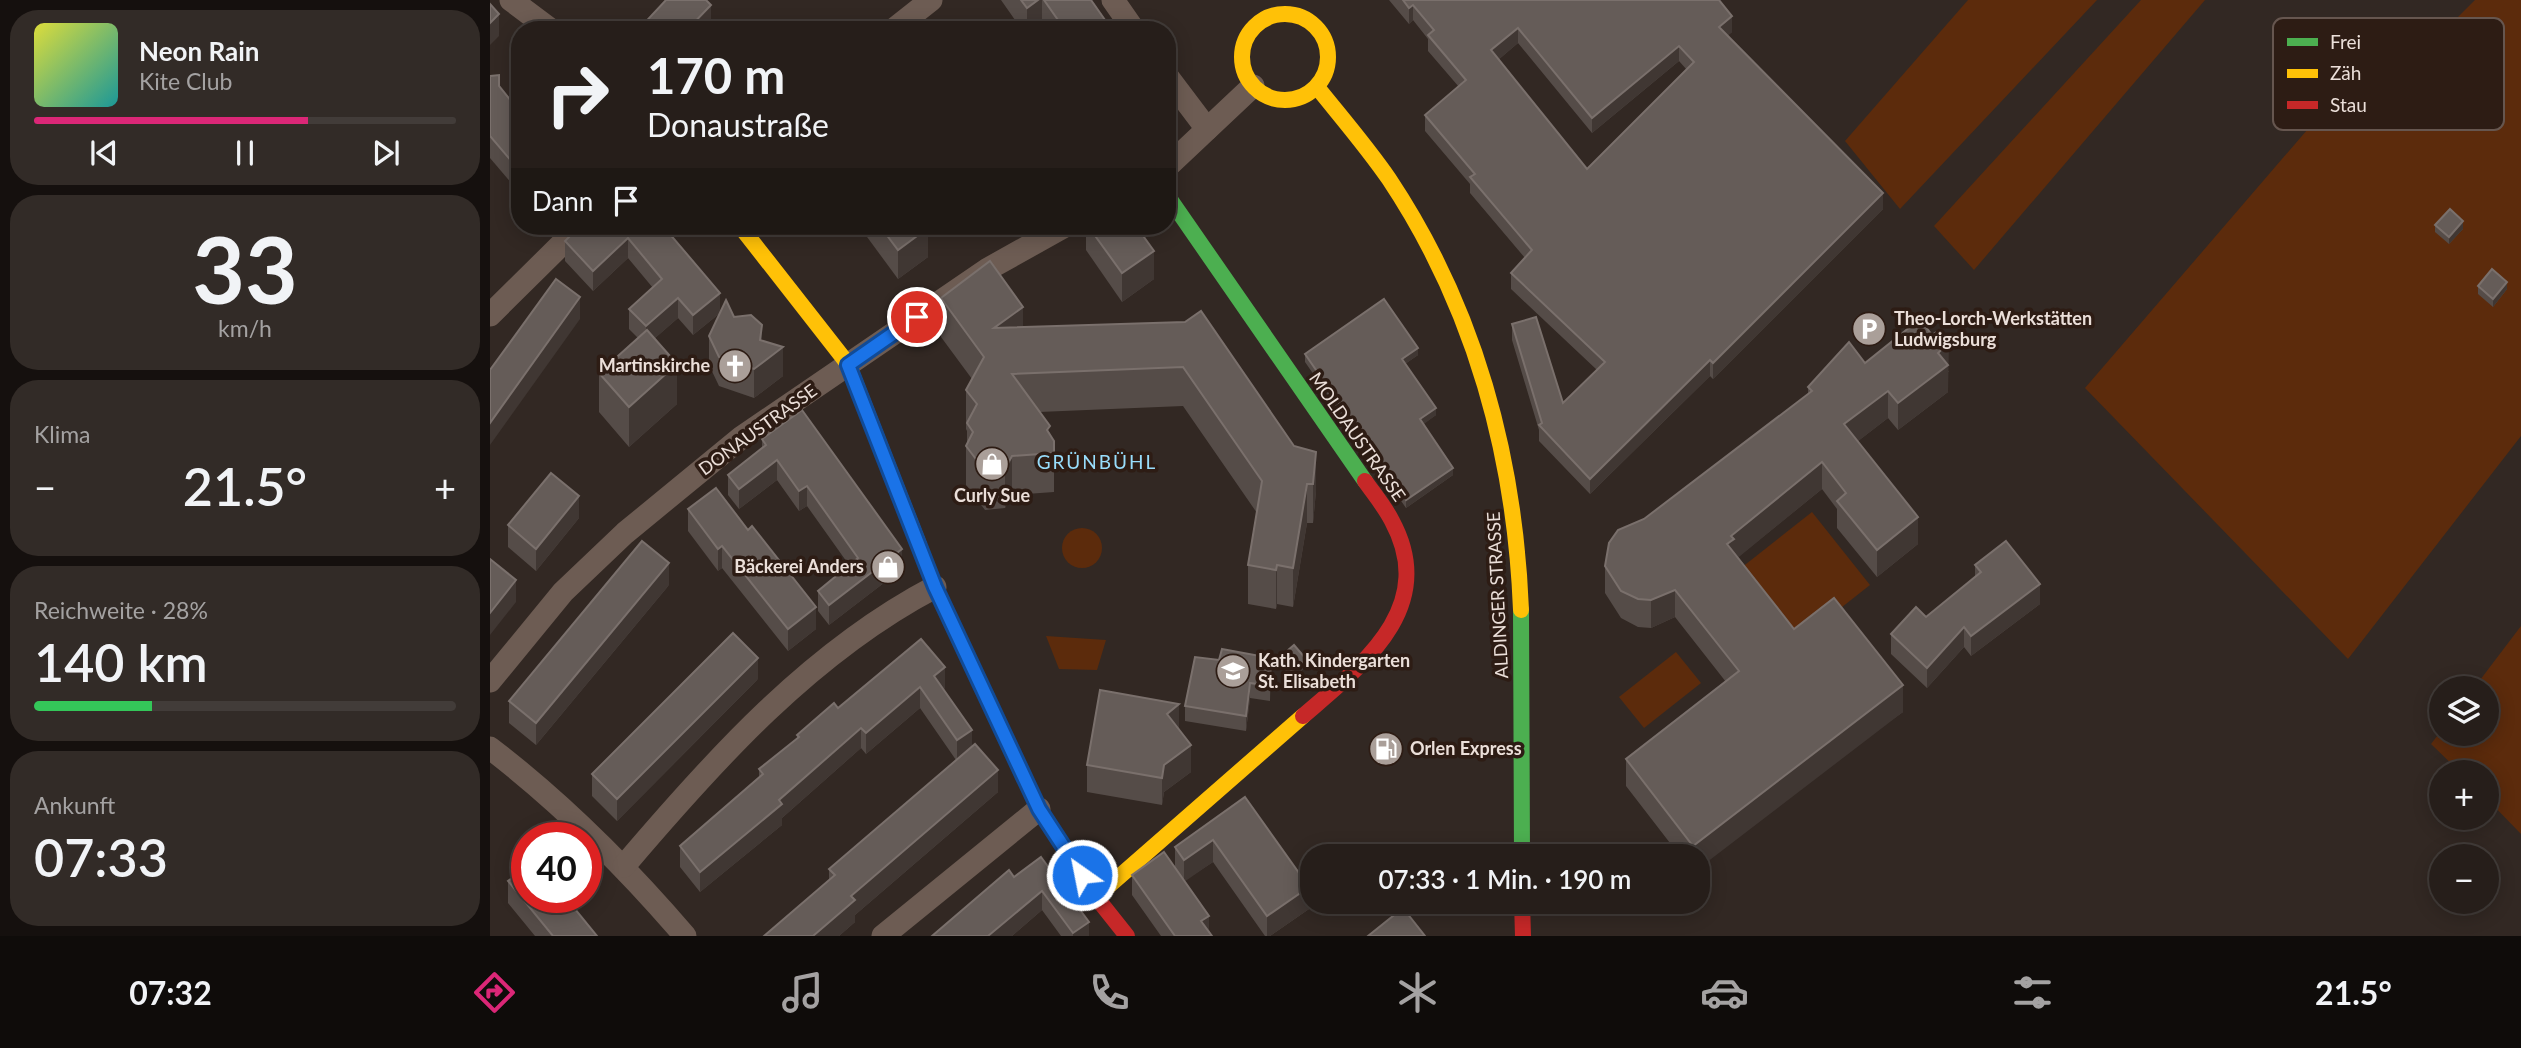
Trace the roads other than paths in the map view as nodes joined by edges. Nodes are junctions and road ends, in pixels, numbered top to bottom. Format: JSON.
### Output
{"nodes":[{"id":1,"x":511,"y":0,"type":"edge"},
{"id":2,"x":931,"y":0,"type":"edge"},
{"id":3,"x":1113,"y":0,"type":"edge"},
{"id":4,"x":1257,"y":0,"type":"edge"},
{"id":5,"x":1267,"y":18,"type":"junction"},
{"id":6,"x":539,"y":21,"type":"edge"},
{"id":7,"x":904,"y":21,"type":"edge"},
{"id":8,"x":1128,"y":21,"type":"edge"},
{"id":9,"x":1253,"y":86,"type":"junction"},
{"id":10,"x":1317,"y":87,"type":"junction"},
{"id":11,"x":1176,"y":88,"type":"edge"},
{"id":12,"x":1207,"y":129,"type":"junction"},
{"id":13,"x":1176,"y":158,"type":"edge"},
{"id":14,"x":1176,"y":208,"type":"edge"},
{"id":15,"x":571,"y":235,"type":"edge"},
{"id":16,"x":747,"y":235,"type":"edge"},
{"id":17,"x":1049,"y":235,"type":"edge"},
{"id":18,"x":490,"y":315,"type":"edge"},
{"id":19,"x":848,"y":365,"type":"junction"},
{"id":20,"x":935,"y":587,"type":"junction"},
{"id":21,"x":490,"y":681,"type":"edge"},
{"id":22,"x":490,"y":748,"type":"edge"},
{"id":23,"x":1039,"y":809,"type":"junction"},
{"id":24,"x":1522,"y":844,"type":"edge"},
{"id":25,"x":624,"y":866,"type":"junction"},
{"id":26,"x":1096,"y":897,"type":"junction"},
{"id":27,"x":1522,"y":914,"type":"edge"},
{"id":28,"x":685,"y":936,"type":"edge"},
{"id":29,"x":883,"y":936,"type":"edge"},
{"id":30,"x":1127,"y":936,"type":"edge"},
{"id":31,"x":1523,"y":936,"type":"edge"}],
"edges":[{"from":1,"to":6,"type":"street"},
{"from":2,"to":7,"type":"street"},
{"from":3,"to":8,"type":"street"},
{"from":4,"to":5,"type":"street"},
{"from":5,"to":9,"type":"street"},
{"from":5,"to":10,"type":"street"},
{"from":9,"to":10,"type":"street"},
{"from":9,"to":12,"type":"street"},
{"from":10,"to":24,"type":"street","name":"ALDINGER STRASSE"},
{"from":11,"to":12,"type":"street"},
{"from":12,"to":13,"type":"street"},
{"from":14,"to":26,"type":"street","name":"MOLDAUSTRASSE"},
{"from":15,"to":18,"type":"street"},
{"from":16,"to":19,"type":"street"},
{"from":17,"to":19,"type":"street","name":"DONAUSTRASSE"},
{"from":19,"to":20,"type":"street"},
{"from":19,"to":21,"type":"street","name":"DONAUSTRASSE"},
{"from":20,"to":23,"type":"street"},
{"from":20,"to":25,"type":"street"},
{"from":22,"to":25,"type":"street"},
{"from":23,"to":26,"type":"street"},
{"from":23,"to":29,"type":"street"},
{"from":25,"to":28,"type":"street"},
{"from":26,"to":30,"type":"street"},
{"from":27,"to":31,"type":"street"}]}
